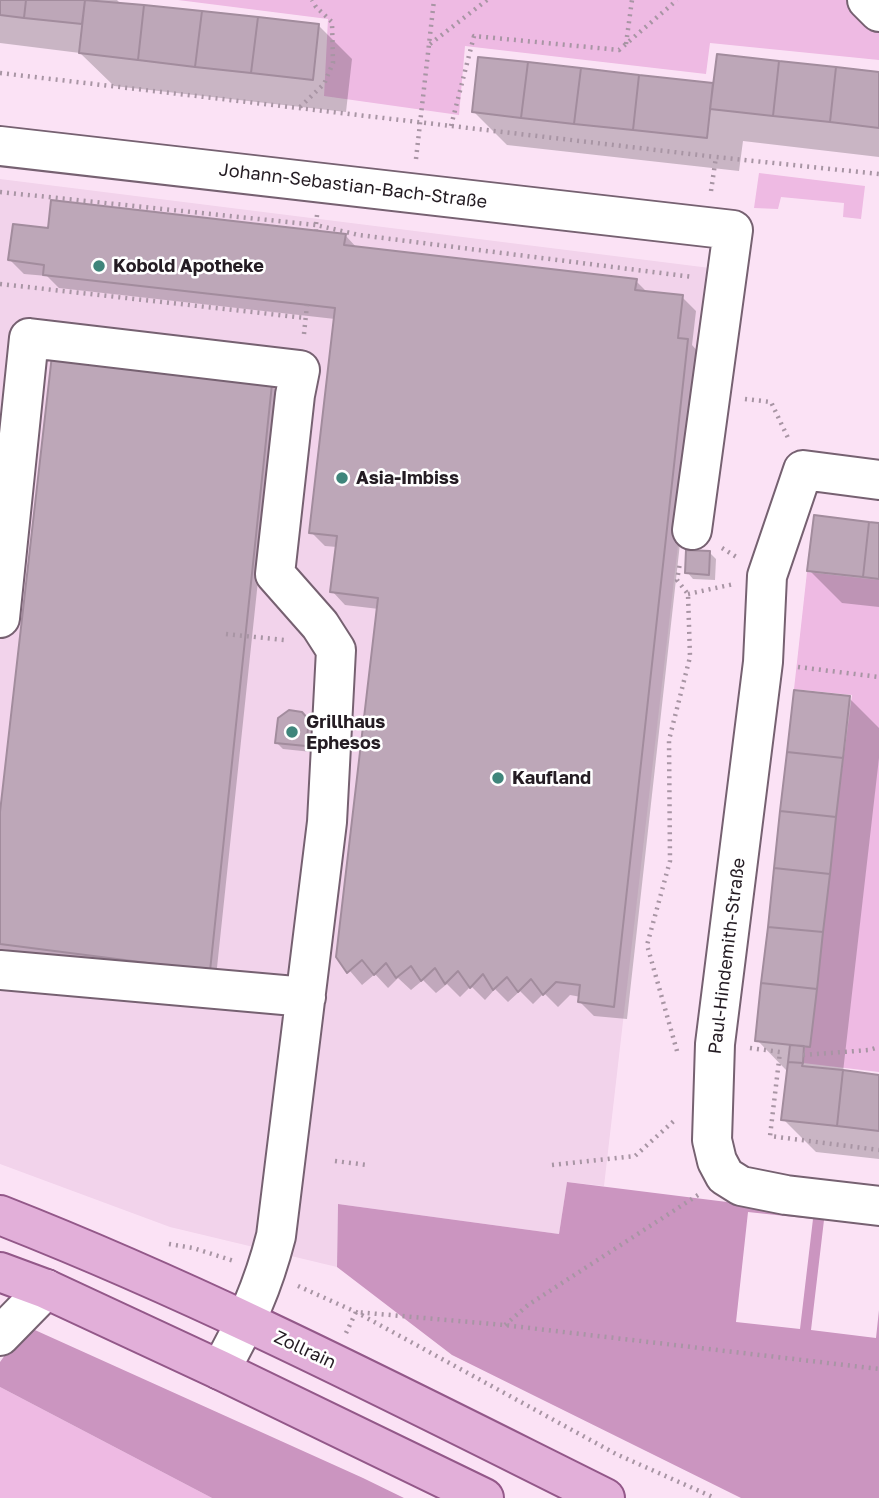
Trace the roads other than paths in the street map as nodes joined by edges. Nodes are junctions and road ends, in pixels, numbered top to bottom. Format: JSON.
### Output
{"nodes":[{"id":1,"x":867,"y":0,"type":"edge"},
{"id":2,"x":879,"y":12,"type":"edge"},
{"id":3,"x":0,"y":146,"type":"edge"},
{"id":4,"x":879,"y":480,"type":"edge"},
{"id":5,"x":692,"y":530,"type":"road end"},
{"id":6,"x":0,"y":618,"type":"edge"},
{"id":7,"x":0,"y":970,"type":"edge"},
{"id":8,"x":306,"y":997,"type":"junction"},
{"id":9,"x":879,"y":1206,"type":"edge"},
{"id":10,"x":0,"y":1215,"type":"edge"},
{"id":11,"x":0,"y":1272,"type":"edge"},
{"id":12,"x":46,"y":1289,"type":"junction"},
{"id":13,"x":247,"y":1322,"type":"junction"},
{"id":14,"x":0,"y":1336,"type":"edge"},
{"id":15,"x":220,"y":1370,"type":"junction"},
{"id":16,"x":484,"y":1498,"type":"edge"},
{"id":17,"x":605,"y":1498,"type":"edge"}],
"edges":[{"from":1,"to":2,"type":"street"},
{"from":3,"to":5,"type":"street","name":"Johann-Sebastian-Bach-Straße"},
{"from":4,"to":9,"type":"street","name":"Paul-Hindemith-Straße"},
{"from":6,"to":8,"type":"street"},
{"from":7,"to":8,"type":"street"},
{"from":8,"to":13,"type":"street"},
{"from":10,"to":13,"type":"main road","name":"Zollrain"},
{"from":11,"to":12,"type":"main road"},
{"from":12,"to":14,"type":"street"},
{"from":12,"to":15,"type":"main road"},
{"from":13,"to":15,"type":"street"},
{"from":13,"to":17,"type":"main road","name":"Zollrain"},
{"from":15,"to":16,"type":"main road"}]}
